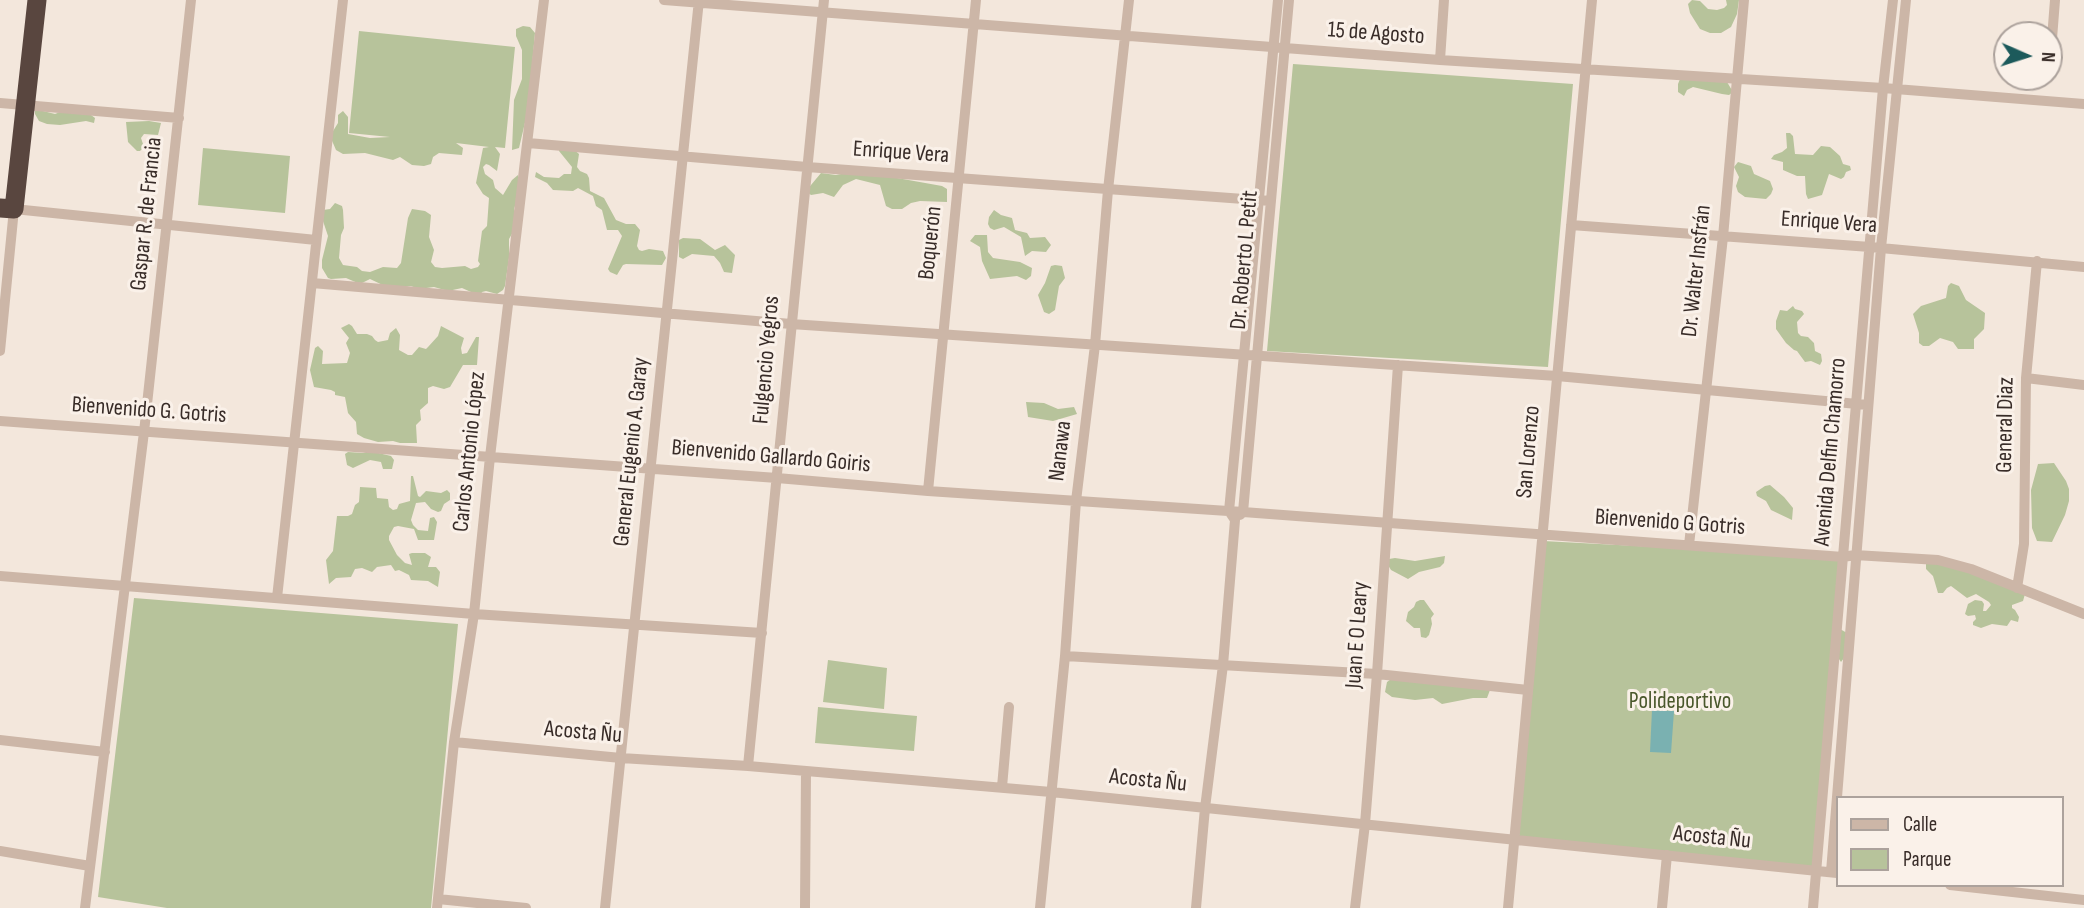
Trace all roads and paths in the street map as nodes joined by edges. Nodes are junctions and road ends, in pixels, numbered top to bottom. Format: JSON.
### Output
{"nodes":[{"id":1,"x":37,"y":0,"type":"edge"},
{"id":2,"x":191,"y":0,"type":"edge"},
{"id":3,"x":343,"y":0,"type":"edge"},
{"id":4,"x":544,"y":0,"type":"edge"},
{"id":5,"x":664,"y":0,"type":"edge"},
{"id":6,"x":824,"y":0,"type":"edge"},
{"id":7,"x":976,"y":0,"type":"edge"},
{"id":8,"x":1129,"y":0,"type":"edge"},
{"id":9,"x":1278,"y":0,"type":"edge"},
{"id":10,"x":1289,"y":0,"type":"edge"},
{"id":11,"x":1444,"y":0,"type":"edge"},
{"id":12,"x":1592,"y":0,"type":"edge"},
{"id":13,"x":1744,"y":0,"type":"edge"},
{"id":14,"x":1893,"y":0,"type":"edge"},
{"id":15,"x":1906,"y":0,"type":"edge"},
{"id":16,"x":2055,"y":0,"type":"edge"},
{"id":17,"x":699,"y":1,"type":"edge"},
{"id":18,"x":823,"y":12,"type":"junction"},
{"id":19,"x":2053,"y":21,"type":"edge"},
{"id":20,"x":974,"y":24,"type":"junction"},
{"id":21,"x":1125,"y":35,"type":"junction"},
{"id":22,"x":1280,"y":48,"type":"junction"},
{"id":23,"x":1440,"y":60,"type":"junction"},
{"id":24,"x":1585,"y":70,"type":"junction"},
{"id":25,"x":1737,"y":79,"type":"junction"},
{"id":26,"x":1883,"y":88,"type":"junction"},
{"id":27,"x":1896,"y":90,"type":"junction"},
{"id":28,"x":2048,"y":91,"type":"edge"},
{"id":29,"x":2047,"y":101,"type":"junction"},
{"id":30,"x":0,"y":103,"type":"edge"},
{"id":31,"x":2084,"y":104,"type":"edge"},
{"id":32,"x":26,"y":105,"type":"junction"},
{"id":33,"x":179,"y":118,"type":"junction"},
{"id":34,"x":528,"y":143,"type":"junction"},
{"id":35,"x":683,"y":156,"type":"junction"},
{"id":36,"x":807,"y":167,"type":"junction"},
{"id":37,"x":959,"y":179,"type":"junction"},
{"id":38,"x":1108,"y":190,"type":"junction"},
{"id":39,"x":1259,"y":200,"type":"junction"},
{"id":40,"x":1271,"y":201,"type":"junction"},
{"id":41,"x":7,"y":209,"type":"edge"},
{"id":42,"x":167,"y":225,"type":"junction"},
{"id":43,"x":1571,"y":225,"type":"junction"},
{"id":44,"x":1723,"y":237,"type":"junction"},
{"id":45,"x":316,"y":240,"type":"junction"},
{"id":46,"x":1875,"y":247,"type":"junction"},
{"id":47,"x":2037,"y":261,"type":"junction"},
{"id":48,"x":2084,"y":267,"type":"edge"},
{"id":49,"x":312,"y":283,"type":"junction"},
{"id":50,"x":509,"y":300,"type":"junction"},
{"id":51,"x":667,"y":314,"type":"junction"},
{"id":52,"x":792,"y":324,"type":"junction"},
{"id":53,"x":942,"y":334,"type":"junction"},
{"id":54,"x":1095,"y":345,"type":"junction"},
{"id":55,"x":0,"y":351,"type":"edge"},
{"id":56,"x":1245,"y":355,"type":"junction"},
{"id":57,"x":1257,"y":356,"type":"junction"},
{"id":58,"x":1398,"y":365,"type":"junction"},
{"id":59,"x":1557,"y":376,"type":"junction"},
{"id":60,"x":2026,"y":378,"type":"junction"},
{"id":61,"x":2084,"y":385,"type":"edge"},
{"id":62,"x":1705,"y":390,"type":"junction"},
{"id":63,"x":1856,"y":404,"type":"junction"},
{"id":64,"x":1868,"y":405,"type":"junction"},
{"id":65,"x":0,"y":421,"type":"edge"},
{"id":66,"x":144,"y":432,"type":"junction"},
{"id":67,"x":296,"y":443,"type":"junction"},
{"id":68,"x":490,"y":457,"type":"junction"},
{"id":69,"x":651,"y":469,"type":"junction"},
{"id":70,"x":777,"y":478,"type":"junction"},
{"id":71,"x":928,"y":491,"type":"junction"},
{"id":72,"x":1076,"y":501,"type":"junction"},
{"id":73,"x":1236,"y":514,"type":"junction"},
{"id":74,"x":1388,"y":523,"type":"junction"},
{"id":75,"x":1542,"y":534,"type":"junction"},
{"id":76,"x":1689,"y":545,"type":"junction"},
{"id":77,"x":1855,"y":555,"type":"junction"},
{"id":78,"x":1843,"y":557,"type":"junction"},
{"id":79,"x":0,"y":576,"type":"edge"},
{"id":80,"x":126,"y":585,"type":"junction"},
{"id":81,"x":2017,"y":589,"type":"junction"},
{"id":82,"x":277,"y":598,"type":"junction"},
{"id":83,"x":474,"y":614,"type":"junction"},
{"id":84,"x":2084,"y":614,"type":"edge"},
{"id":85,"x":635,"y":625,"type":"junction"},
{"id":86,"x":762,"y":633,"type":"junction"},
{"id":87,"x":1065,"y":656,"type":"junction"},
{"id":88,"x":1223,"y":664,"type":"junction"},
{"id":89,"x":1377,"y":674,"type":"junction"},
{"id":90,"x":1528,"y":690,"type":"junction"},
{"id":91,"x":1009,"y":707,"type":"dead end"},
{"id":92,"x":0,"y":740,"type":"edge"},
{"id":93,"x":454,"y":741,"type":"junction"},
{"id":94,"x":105,"y":752,"type":"junction"},
{"id":95,"x":621,"y":758,"type":"junction"},
{"id":96,"x":748,"y":766,"type":"junction"},
{"id":97,"x":806,"y":771,"type":"junction"},
{"id":98,"x":1002,"y":788,"type":"junction"},
{"id":99,"x":1051,"y":792,"type":"junction"},
{"id":100,"x":1839,"y":796,"type":"edge"},
{"id":101,"x":1205,"y":808,"type":"junction"},
{"id":102,"x":1364,"y":824,"type":"junction"},
{"id":103,"x":1514,"y":839,"type":"junction"},
{"id":104,"x":1836,"y":842,"type":"edge"},
{"id":105,"x":0,"y":851,"type":"edge"},
{"id":106,"x":1667,"y":855,"type":"junction"},
{"id":107,"x":90,"y":866,"type":"junction"},
{"id":108,"x":1816,"y":870,"type":"junction"},
{"id":109,"x":1834,"y":872,"type":"edge"},
{"id":110,"x":1968,"y":887,"type":"edge"},
{"id":111,"x":2084,"y":900,"type":"edge"},
{"id":112,"x":438,"y":904,"type":"edge"},
{"id":113,"x":85,"y":908,"type":"edge"},
{"id":114,"x":526,"y":908,"type":"edge"},
{"id":115,"x":605,"y":908,"type":"edge"},
{"id":116,"x":806,"y":908,"type":"edge"},
{"id":117,"x":1040,"y":908,"type":"edge"},
{"id":118,"x":1196,"y":908,"type":"edge"},
{"id":119,"x":1355,"y":908,"type":"edge"},
{"id":120,"x":1508,"y":908,"type":"edge"},
{"id":121,"x":1662,"y":908,"type":"edge"},
{"id":122,"x":1813,"y":908,"type":"edge"}],
"edges":[{"from":1,"to":32,"type":"highway"},
{"from":2,"to":33,"type":"street","name":"Gaspar R. de Francia"},
{"from":3,"to":45,"type":"street"},
{"from":4,"to":34,"type":"street","name":"Carlos Antonio López"},
{"from":5,"to":17,"type":"street","name":"15 de Agosto"},
{"from":6,"to":18,"type":"street","name":"Fulgencio Yegros"},
{"from":7,"to":20,"type":"street","name":"Boquerón"},
{"from":8,"to":21,"type":"street","name":"Nanawa"},
{"from":9,"to":22,"type":"street","name":"Dr. Roberto L Petit"},
{"from":10,"to":22,"type":"street","name":"Dr. Roberto L Petit"},
{"from":11,"to":23,"type":"street"},
{"from":12,"to":24,"type":"street","name":"San Lorenzo"},
{"from":13,"to":25,"type":"street","name":"Dr. Walter Insfrán"},
{"from":14,"to":26,"type":"street","name":"Avenida Delfin Chamorro"},
{"from":15,"to":27,"type":"street","name":"Avenida Delfin Chamorro"},
{"from":16,"to":19,"type":"street"},
{"from":17,"to":18,"type":"street","name":"15 de Agosto"},
{"from":17,"to":35,"type":"street","name":"General Eugenio A. Garay"},
{"from":18,"to":20,"type":"street","name":"15 de Agosto"},
{"from":18,"to":36,"type":"street","name":"Fulgencio Yegros"},
{"from":20,"to":21,"type":"street","name":"15 de Agosto"},
{"from":20,"to":37,"type":"street","name":"Boquerón"},
{"from":21,"to":22,"type":"street","name":"15 de Agosto"},
{"from":21,"to":38,"type":"street","name":"Nanawa"},
{"from":22,"to":23,"type":"street","name":"15 de Agosto"},
{"from":22,"to":39,"type":"street","name":"Dr. Roberto L Petit"},
{"from":22,"to":40,"type":"street","name":"Dr. Roberto L Petit"},
{"from":23,"to":24,"type":"street","name":"15 de Agosto"},
{"from":24,"to":25,"type":"street","name":"15 de Agosto"},
{"from":24,"to":43,"type":"street","name":"San Lorenzo"},
{"from":25,"to":26,"type":"street","name":"15 de Agosto"},
{"from":25,"to":44,"type":"street","name":"Dr. Walter Insfrán"},
{"from":26,"to":27,"type":"street","name":"15 de Agosto"},
{"from":26,"to":46,"type":"street","name":"Avenida Delfin Chamorro"},
{"from":27,"to":29,"type":"street","name":"15 de Agosto"},
{"from":27,"to":46,"type":"street","name":"Avenida Delfin Chamorro"},
{"from":28,"to":29,"type":"street"},
{"from":29,"to":31,"type":"street","name":"15 de Agosto"},
{"from":30,"to":32,"type":"street"},
{"from":32,"to":33,"type":"street"},
{"from":32,"to":41,"type":"highway"},
{"from":33,"to":42,"type":"street","name":"Gaspar R. de Francia"},
{"from":34,"to":35,"type":"street","name":"Enrique Vera"},
{"from":34,"to":50,"type":"street","name":"Carlos Antonio López"},
{"from":35,"to":36,"type":"street","name":"Enrique Vera"},
{"from":35,"to":51,"type":"street","name":"General Eugenio A. Garay"},
{"from":36,"to":37,"type":"street","name":"Enrique Vera"},
{"from":36,"to":52,"type":"street","name":"Fulgencio Yegros"},
{"from":37,"to":38,"type":"street","name":"Enrique Vera"},
{"from":37,"to":53,"type":"street","name":"Boquerón"},
{"from":38,"to":39,"type":"street","name":"Enrique Vera"},
{"from":38,"to":54,"type":"street","name":"Nanawa"},
{"from":39,"to":40,"type":"street","name":"Enrique Vera"},
{"from":39,"to":56,"type":"street","name":"Dr. Roberto L Petit"},
{"from":40,"to":57,"type":"street","name":"Dr. Roberto L Petit"},
{"from":41,"to":42,"type":"street"},
{"from":41,"to":55,"type":"street"},
{"from":42,"to":45,"type":"street"},
{"from":42,"to":66,"type":"street","name":"Gaspar R. de Francia"},
{"from":43,"to":44,"type":"street","name":"Enrique Vera"},
{"from":43,"to":59,"type":"street","name":"San Lorenzo"},
{"from":44,"to":46,"type":"street","name":"Enrique Vera"},
{"from":44,"to":62,"type":"street","name":"Dr. Walter Insfrán"},
{"from":45,"to":49,"type":"street"},
{"from":46,"to":47,"type":"street","name":"Enrique Vera"},
{"from":46,"to":63,"type":"street","name":"Avenida Delfin Chamorro"},
{"from":46,"to":64,"type":"street","name":"Avenida Delfin Chamorro"},
{"from":47,"to":48,"type":"street","name":"Enrique Vera"},
{"from":47,"to":60,"type":"street","name":"General Diaz"},
{"from":49,"to":50,"type":"street"},
{"from":49,"to":67,"type":"street"},
{"from":50,"to":51,"type":"street"},
{"from":50,"to":68,"type":"street","name":"Carlos Antonio López"},
{"from":51,"to":52,"type":"street"},
{"from":51,"to":69,"type":"street","name":"General Eugenio A. Garay"},
{"from":52,"to":53,"type":"street"},
{"from":52,"to":70,"type":"street","name":"Fulgencio Yegros"},
{"from":53,"to":54,"type":"street"},
{"from":53,"to":71,"type":"street","name":"Boquerón"},
{"from":54,"to":56,"type":"street"},
{"from":54,"to":72,"type":"street","name":"Nanawa"},
{"from":56,"to":57,"type":"street"},
{"from":56,"to":73,"type":"street","name":"Dr. Roberto L Petit"},
{"from":57,"to":58,"type":"street"},
{"from":57,"to":73,"type":"street","name":"Dr. Roberto L Petit"},
{"from":58,"to":59,"type":"street"},
{"from":58,"to":74,"type":"street","name":"Juan E O Leary"},
{"from":59,"to":62,"type":"street"},
{"from":59,"to":75,"type":"street","name":"San Lorenzo"},
{"from":60,"to":61,"type":"street"},
{"from":60,"to":81,"type":"street","name":"General Diaz"},
{"from":62,"to":63,"type":"street"},
{"from":62,"to":76,"type":"street","name":"Dr. Walter Insfrán"},
{"from":63,"to":64,"type":"street"},
{"from":63,"to":78,"type":"street","name":"Avenida Delfin Chamorro"},
{"from":64,"to":77,"type":"street","name":"Avenida Delfin Chamorro"},
{"from":65,"to":66,"type":"street","name":"Bienvenido G. Gotris"},
{"from":66,"to":67,"type":"street","name":"Bienvenido G. Gotris"},
{"from":66,"to":80,"type":"street","name":"Gaspar R. de Francia"},
{"from":67,"to":68,"type":"street","name":"Bienvenido Gallardo Goiris"},
{"from":67,"to":82,"type":"street"},
{"from":68,"to":69,"type":"street","name":"Bienvenido Gallardo Goiris"},
{"from":68,"to":83,"type":"street","name":"Carlos Antonio López"},
{"from":69,"to":70,"type":"street","name":"Bienvenido Gallardo Goiris"},
{"from":69,"to":85,"type":"street","name":"General Eugenio A. Garay"},
{"from":70,"to":71,"type":"street","name":"Bienvenido Gallardo Goiris"},
{"from":70,"to":86,"type":"street","name":"Fulgencio Yegros"},
{"from":71,"to":72,"type":"street","name":"Bienvenido Gallardo Goiris"},
{"from":72,"to":73,"type":"street","name":"Bienvenido Gallardo Goiris"},
{"from":72,"to":87,"type":"street","name":"Nanawa"},
{"from":73,"to":74,"type":"street","name":"Bienvenido G Gotris"},
{"from":73,"to":88,"type":"street","name":"Dr. Roberto L Petit"},
{"from":74,"to":75,"type":"street","name":"Bienvenido G Gotris"},
{"from":74,"to":89,"type":"street","name":"Juan E O Leary"},
{"from":75,"to":76,"type":"street","name":"Bienvenido G Gotris"},
{"from":75,"to":90,"type":"street","name":"San Lorenzo"},
{"from":76,"to":78,"type":"street","name":"Bienvenido G Gotris"},
{"from":77,"to":78,"type":"street","name":"Bienvenido G Gotris"},
{"from":77,"to":81,"type":"street","name":"Bienvenido G Gotris"},
{"from":77,"to":100,"type":"street","name":"Avenida Delfin Chamorro"},
{"from":78,"to":108,"type":"street","name":"Avenida Delfin Chamorro"},
{"from":79,"to":80,"type":"street"},
{"from":80,"to":82,"type":"street"},
{"from":80,"to":94,"type":"street","name":"Gaspar R. de Francia"},
{"from":81,"to":84,"type":"street","name":"Bienvenido G Gotris"},
{"from":82,"to":83,"type":"street"},
{"from":83,"to":85,"type":"street"},
{"from":83,"to":93,"type":"street","name":"Carlos Antonio López"},
{"from":85,"to":86,"type":"street"},
{"from":85,"to":95,"type":"street","name":"General Eugenio A. Garay"},
{"from":86,"to":96,"type":"street","name":"Fulgencio Yegros"},
{"from":87,"to":88,"type":"street"},
{"from":87,"to":99,"type":"street","name":"Nanawa"},
{"from":88,"to":89,"type":"street"},
{"from":88,"to":101,"type":"street","name":"Dr. Roberto L Petit"},
{"from":89,"to":90,"type":"street"},
{"from":89,"to":102,"type":"street","name":"Juan E O Leary"},
{"from":90,"to":103,"type":"street","name":"San Lorenzo"},
{"from":91,"to":98,"type":"street"},
{"from":92,"to":94,"type":"street"},
{"from":93,"to":95,"type":"street","name":"Acosta Ñu"},
{"from":93,"to":112,"type":"street","name":"Carlos Antonio López"},
{"from":94,"to":107,"type":"street","name":"Gaspar R. de Francia"},
{"from":95,"to":96,"type":"street","name":"Acosta Ñu"},
{"from":95,"to":115,"type":"street","name":"General Eugenio A. Garay"},
{"from":96,"to":97,"type":"street","name":"Acosta Ñu"},
{"from":97,"to":98,"type":"street","name":"Acosta Ñu"},
{"from":97,"to":116,"type":"street"},
{"from":98,"to":99,"type":"street","name":"Acosta Ñu"},
{"from":99,"to":101,"type":"street","name":"Acosta Ñu"},
{"from":99,"to":117,"type":"street","name":"Nanawa"},
{"from":101,"to":102,"type":"street","name":"Acosta Ñu"},
{"from":101,"to":118,"type":"street","name":"Dr. Roberto L Petit"},
{"from":102,"to":103,"type":"street","name":"Acosta Ñu"},
{"from":102,"to":119,"type":"street","name":"Juan E O Leary"},
{"from":103,"to":106,"type":"street","name":"Acosta Ñu"},
{"from":103,"to":120,"type":"street","name":"San Lorenzo"},
{"from":104,"to":109,"type":"street","name":"Avenida Delfin Chamorro"},
{"from":105,"to":107,"type":"street"},
{"from":106,"to":108,"type":"street","name":"Acosta Ñu"},
{"from":106,"to":121,"type":"street"},
{"from":107,"to":113,"type":"street","name":"Gaspar R. de Francia"},
{"from":108,"to":109,"type":"street","name":"Acosta Ñu"},
{"from":108,"to":122,"type":"street","name":"Avenida Delfin Chamorro"},
{"from":110,"to":111,"type":"street"},
{"from":112,"to":114,"type":"street"}]}
